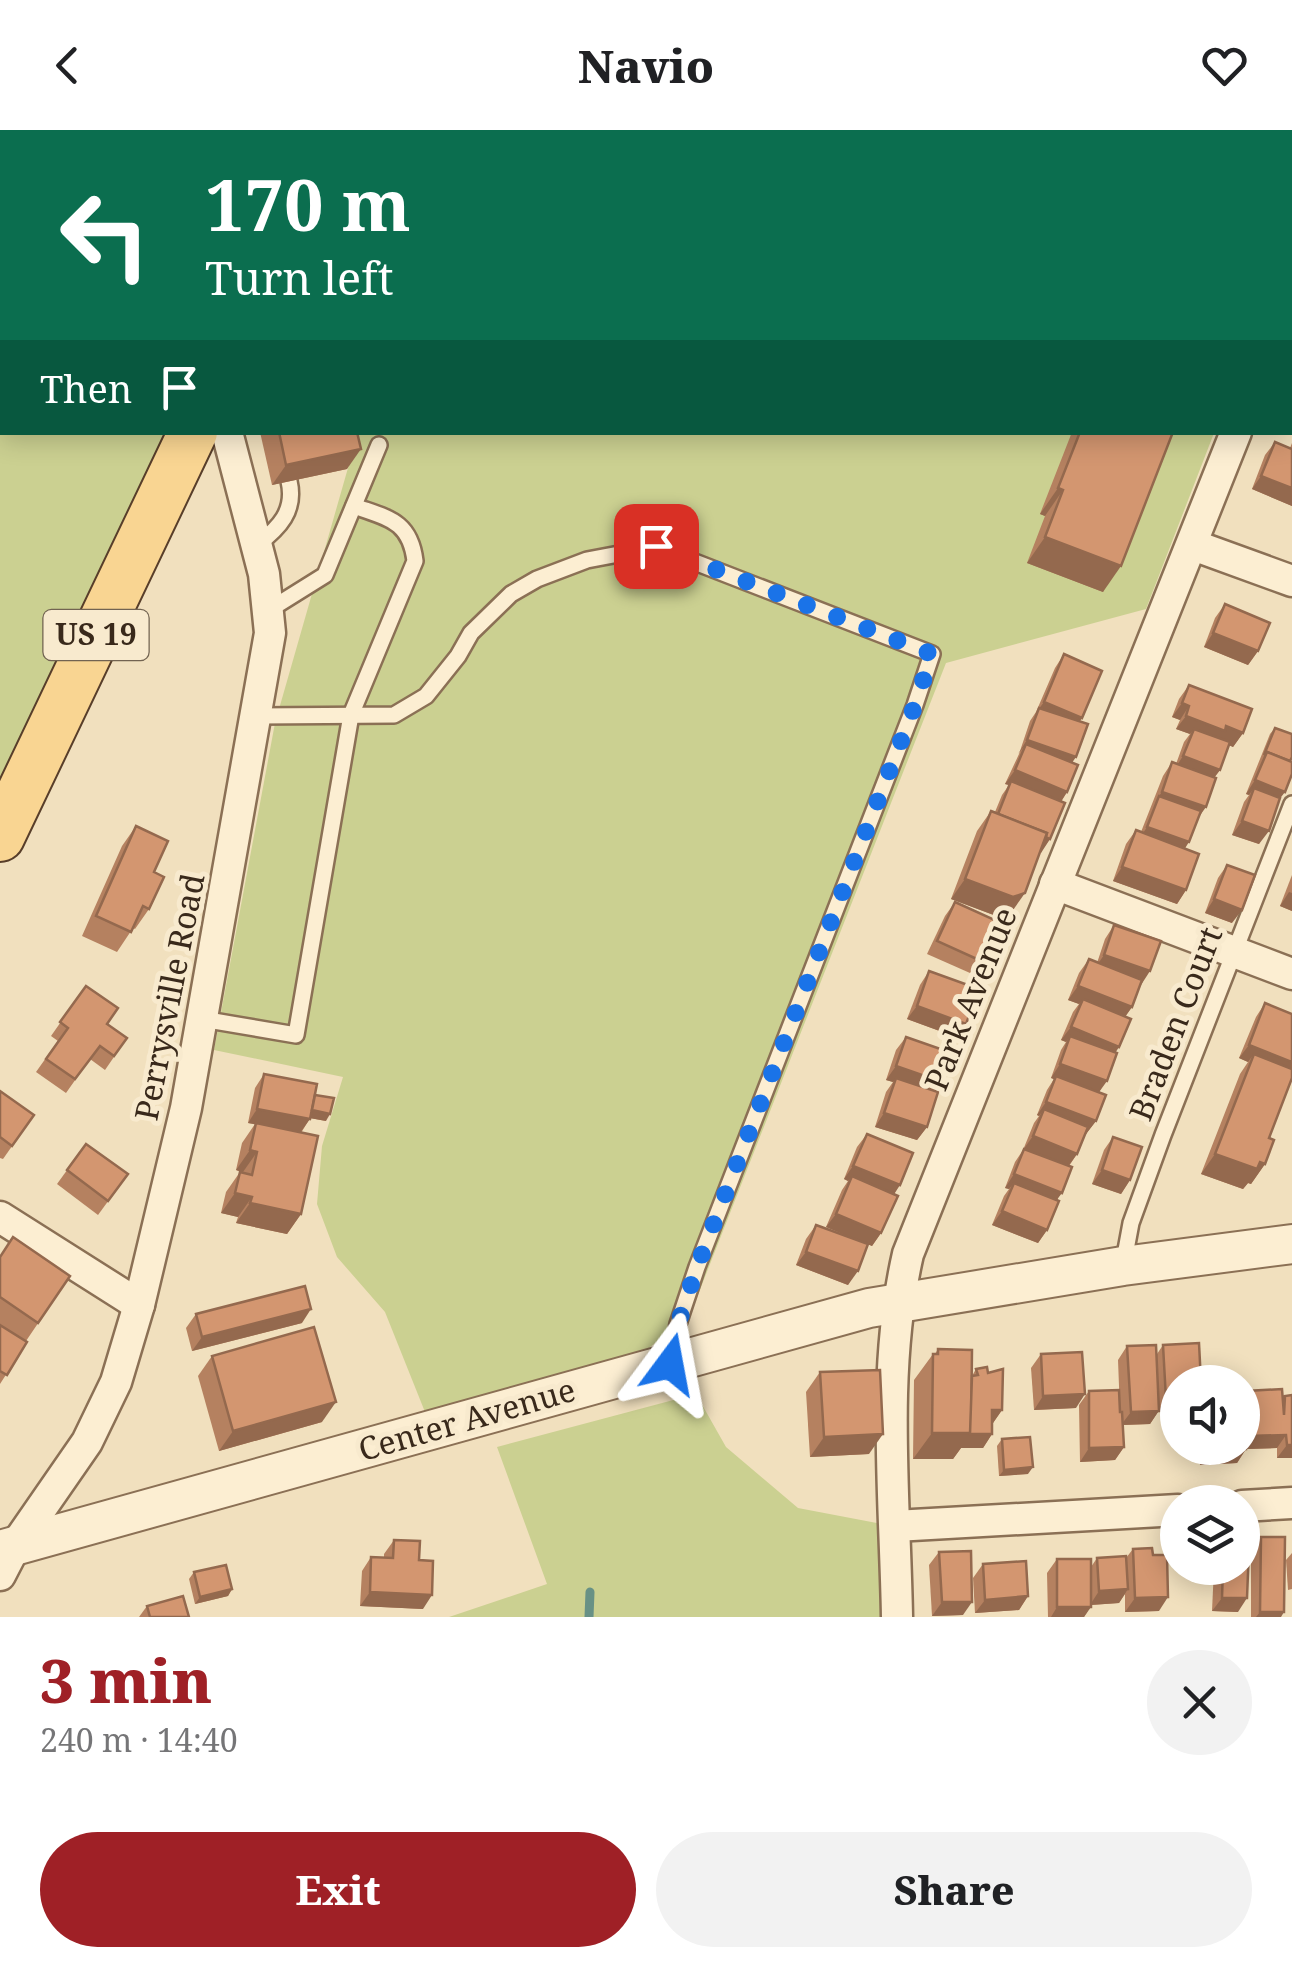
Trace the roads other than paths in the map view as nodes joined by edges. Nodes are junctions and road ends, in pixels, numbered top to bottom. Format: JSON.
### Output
{"nodes":[{"id":1,"x":192,"y":435,"type":"edge"},
{"id":2,"x":228,"y":435,"type":"edge"},
{"id":3,"x":1235,"y":435,"type":"edge"},
{"id":4,"x":379,"y":445,"type":"dead end"},
{"id":5,"x":289,"y":481,"type":"edge"},
{"id":6,"x":354,"y":506,"type":"junction"},
{"id":7,"x":257,"y":545,"type":"junction"},
{"id":8,"x":1193,"y":545,"type":"junction"},
{"id":9,"x":1292,"y":581,"type":"edge"},
{"id":10,"x":270,"y":610,"type":"junction"},
{"id":11,"x":352,"y":715,"type":"junction"},
{"id":12,"x":257,"y":716,"type":"junction"},
{"id":13,"x":1292,"y":804,"type":"edge"},
{"id":14,"x":0,"y":837,"type":"edge"},
{"id":15,"x":1055,"y":884,"type":"junction"},
{"id":16,"x":1233,"y":951,"type":"junction"},
{"id":17,"x":1292,"y":974,"type":"edge"},
{"id":18,"x":202,"y":1018,"type":"junction"},
{"id":19,"x":0,"y":1217,"type":"edge"},
{"id":20,"x":1292,"y":1244,"type":"edge"},
{"id":21,"x":1123,"y":1266,"type":"junction"},
{"id":22,"x":897,"y":1303,"type":"junction"},
{"id":23,"x":139,"y":1305,"type":"junction"},
{"id":24,"x":670,"y":1364,"type":"junction"},
{"id":25,"x":1292,"y":1504,"type":"edge"},
{"id":26,"x":1260,"y":1505,"type":"edge"},
{"id":27,"x":1160,"y":1511,"type":"edge"},
{"id":28,"x":895,"y":1526,"type":"junction"},
{"id":29,"x":5,"y":1557,"type":"edge"},
{"id":30,"x":897,"y":1617,"type":"edge"}],
"edges":[{"from":1,"to":14,"type":"main road","number":"US 19"},
{"from":2,"to":7,"type":"street","name":"Perrysville Road"},
{"from":3,"to":8,"type":"street","name":"Park Avenue"},
{"from":4,"to":6,"type":"lane"},
{"from":5,"to":7,"type":"lane"},
{"from":6,"to":10,"type":"lane"},
{"from":6,"to":11,"type":"lane"},
{"from":7,"to":10,"type":"street","name":"Perrysville Road"},
{"from":8,"to":9,"type":"street"},
{"from":8,"to":15,"type":"street","name":"Park Avenue"},
{"from":10,"to":12,"type":"street","name":"Perrysville Road"},
{"from":11,"to":12,"type":"lane"},
{"from":11,"to":18,"type":"lane"},
{"from":11,"to":24,"type":"lane"},
{"from":12,"to":18,"type":"street","name":"Perrysville Road"},
{"from":13,"to":16,"type":"lane","name":"Braden Court"},
{"from":15,"to":16,"type":"street"},
{"from":15,"to":22,"type":"street","name":"Park Avenue"},
{"from":16,"to":17,"type":"street"},
{"from":16,"to":21,"type":"lane","name":"Braden Court"},
{"from":18,"to":23,"type":"street","name":"Perrysville Road"},
{"from":19,"to":23,"type":"street"},
{"from":20,"to":21,"type":"street","name":"Center Avenue"},
{"from":21,"to":22,"type":"street","name":"Center Avenue"},
{"from":22,"to":24,"type":"street","name":"Center Avenue"},
{"from":22,"to":28,"type":"street","name":"Park Avenue"},
{"from":23,"to":29,"type":"street","name":"Perrysville Road"},
{"from":24,"to":29,"type":"street","name":"Center Avenue"},
{"from":25,"to":26,"type":"street"},
{"from":27,"to":28,"type":"street"},
{"from":28,"to":30,"type":"street","name":"Park Avenue"}]}
